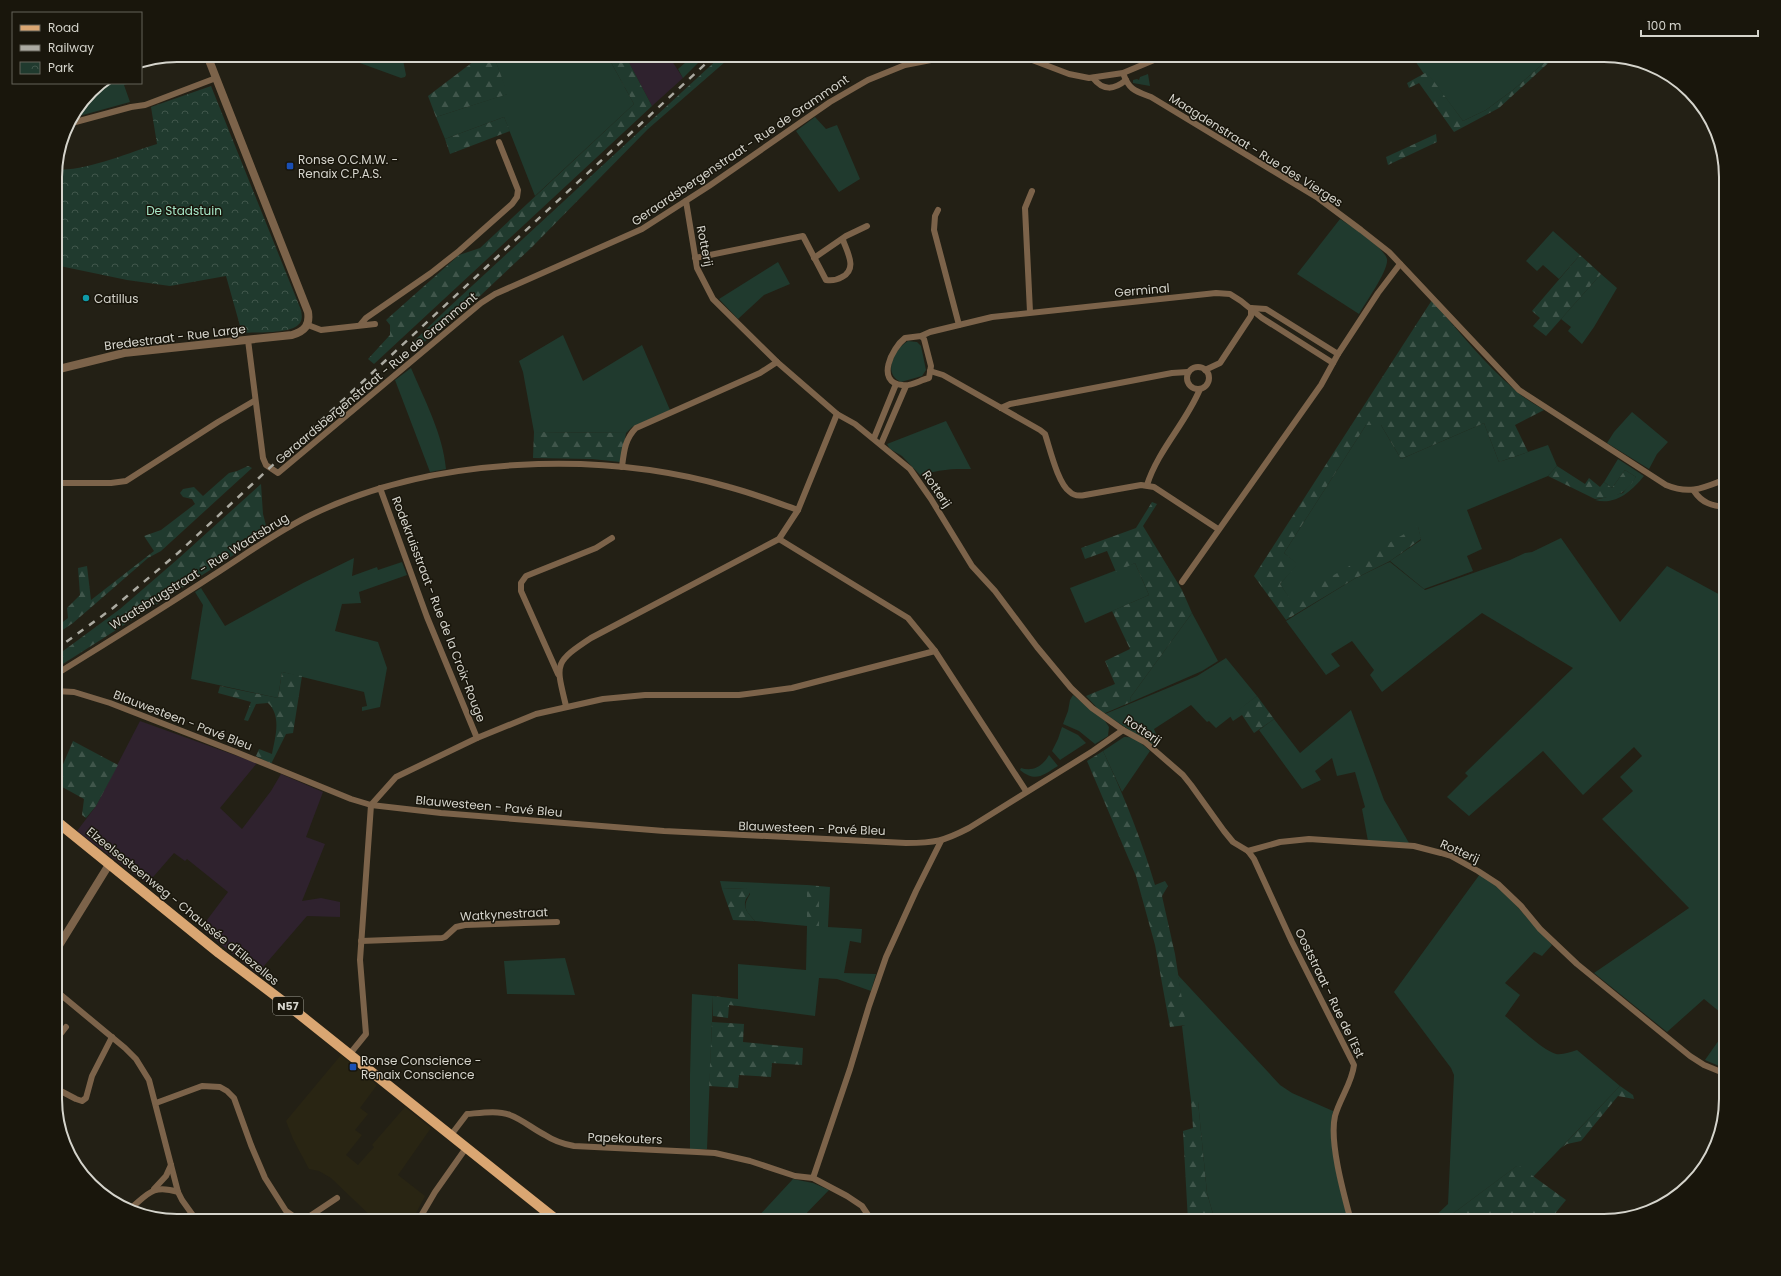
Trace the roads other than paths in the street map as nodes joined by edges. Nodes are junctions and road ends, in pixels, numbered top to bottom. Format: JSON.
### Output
{"nodes":[{"id":1,"x":210,"y":62,"type":"edge"},
{"id":2,"x":912,"y":62,"type":"edge"},
{"id":3,"x":1038,"y":62,"type":"edge"},
{"id":4,"x":1149,"y":62,"type":"edge"},
{"id":5,"x":1123,"y":73,"type":"junction"},
{"id":6,"x":216,"y":78,"type":"junction"},
{"id":7,"x":1093,"y":78,"type":"junction"},
{"id":8,"x":1126,"y":80,"type":"junction"},
{"id":9,"x":76,"y":122,"type":"edge"},
{"id":10,"x":498,"y":142,"type":"dead end"},
{"id":11,"x":1032,"y":191,"type":"dead end"},
{"id":12,"x":686,"y":201,"type":"junction"},
{"id":13,"x":938,"y":210,"type":"dead end"},
{"id":14,"x":867,"y":226,"type":"dead end"},
{"id":15,"x":843,"y":240,"type":"junction"},
{"id":16,"x":695,"y":258,"type":"junction"},
{"id":17,"x":814,"y":258,"type":"junction"},
{"id":18,"x":1400,"y":264,"type":"junction"},
{"id":19,"x":1251,"y":308,"type":"junction"},
{"id":20,"x":1030,"y":312,"type":"junction"},
{"id":21,"x":361,"y":324,"type":"junction"},
{"id":22,"x":375,"y":324,"type":"dead end"},
{"id":23,"x":308,"y":325,"type":"junction"},
{"id":24,"x":959,"y":325,"type":"junction"},
{"id":25,"x":921,"y":336,"type":"junction"},
{"id":26,"x":248,"y":340,"type":"junction"},
{"id":27,"x":1338,"y":354,"type":"junction"},
{"id":28,"x":777,"y":362,"type":"junction"},
{"id":29,"x":1333,"y":363,"type":"junction"},
{"id":30,"x":62,"y":368,"type":"edge"},
{"id":31,"x":1206,"y":370,"type":"junction"},
{"id":32,"x":930,"y":371,"type":"junction"},
{"id":33,"x":1188,"y":372,"type":"junction"},
{"id":34,"x":896,"y":384,"type":"junction"},
{"id":35,"x":906,"y":386,"type":"junction"},
{"id":36,"x":1200,"y":389,"type":"junction"},
{"id":37,"x":254,"y":401,"type":"junction"},
{"id":38,"x":1001,"y":408,"type":"junction"},
{"id":39,"x":837,"y":414,"type":"junction"},
{"id":40,"x":874,"y":438,"type":"junction"},
{"id":41,"x":881,"y":444,"type":"junction"},
{"id":42,"x":622,"y":467,"type":"junction"},
{"id":43,"x":1719,"y":482,"type":"edge"},
{"id":44,"x":62,"y":483,"type":"edge"},
{"id":45,"x":1147,"y":485,"type":"junction"},
{"id":46,"x":380,"y":488,"type":"junction"},
{"id":47,"x":1694,"y":491,"type":"junction"},
{"id":48,"x":1719,"y":506,"type":"edge"},
{"id":49,"x":798,"y":510,"type":"junction"},
{"id":50,"x":1218,"y":529,"type":"junction"},
{"id":51,"x":612,"y":538,"type":"dead end"},
{"id":52,"x":780,"y":539,"type":"junction"},
{"id":53,"x":1182,"y":582,"type":"dead end"},
{"id":54,"x":935,"y":651,"type":"junction"},
{"id":55,"x":62,"y":671,"type":"edge"},
{"id":56,"x":559,"y":676,"type":"junction"},
{"id":57,"x":62,"y":691,"type":"edge"},
{"id":58,"x":566,"y":706,"type":"junction"},
{"id":59,"x":1123,"y":730,"type":"junction"},
{"id":60,"x":477,"y":738,"type":"junction"},
{"id":61,"x":1026,"y":792,"type":"junction"},
{"id":62,"x":371,"y":805,"type":"junction"},
{"id":63,"x":62,"y":826,"type":"edge"},
{"id":64,"x":941,"y":841,"type":"junction"},
{"id":65,"x":1248,"y":851,"type":"junction"},
{"id":66,"x":110,"y":864,"type":"junction"},
{"id":67,"x":557,"y":922,"type":"dead end"},
{"id":68,"x":62,"y":941,"type":"edge"},
{"id":69,"x":361,"y":941,"type":"junction"},
{"id":70,"x":62,"y":996,"type":"edge"},
{"id":71,"x":66,"y":1027,"type":"dead end"},
{"id":72,"x":62,"y":1032,"type":"edge"},
{"id":73,"x":112,"y":1037,"type":"junction"},
{"id":74,"x":349,"y":1055,"type":"junction"},
{"id":75,"x":1719,"y":1071,"type":"edge"},
{"id":76,"x":62,"y":1092,"type":"edge"},
{"id":77,"x":156,"y":1102,"type":"junction"},
{"id":78,"x":451,"y":1135,"type":"junction"},
{"id":79,"x":466,"y":1148,"type":"junction"},
{"id":80,"x":171,"y":1165,"type":"junction"},
{"id":81,"x":813,"y":1178,"type":"junction"},
{"id":82,"x":154,"y":1189,"type":"junction"},
{"id":83,"x":178,"y":1192,"type":"junction"},
{"id":84,"x":337,"y":1198,"type":"dead end"},
{"id":85,"x":134,"y":1206,"type":"edge"},
{"id":86,"x":191,"y":1214,"type":"edge"},
{"id":87,"x":290,"y":1214,"type":"edge"},
{"id":88,"x":313,"y":1214,"type":"edge"},
{"id":89,"x":422,"y":1214,"type":"edge"},
{"id":90,"x":549,"y":1214,"type":"edge"},
{"id":91,"x":867,"y":1214,"type":"edge"},
{"id":92,"x":1350,"y":1214,"type":"edge"}],
"edges":[{"from":1,"to":6,"type":"street"},
{"from":2,"to":12,"type":"street","name":"Geraardsbergenstraat - Rue de Grammont"},
{"from":3,"to":7,"type":"street"},
{"from":4,"to":5,"type":"street"},
{"from":5,"to":7,"type":"street"},
{"from":5,"to":8,"type":"street"},
{"from":6,"to":9,"type":"street"},
{"from":6,"to":23,"type":"street"},
{"from":7,"to":8,"type":"street"},
{"from":8,"to":18,"type":"street","name":"Maagdenstraat - Rue des Vierges"},
{"from":10,"to":21,"type":"street"},
{"from":11,"to":20,"type":"street"},
{"from":12,"to":16,"type":"street","name":"Rotterij"},
{"from":12,"to":37,"type":"street","name":"Geraardsbergenstraat - Rue de Grammont"},
{"from":13,"to":24,"type":"street"},
{"from":14,"to":15,"type":"street"},
{"from":15,"to":17,"type":"street"},
{"from":15,"to":17,"type":"street"},
{"from":16,"to":17,"type":"street"},
{"from":16,"to":28,"type":"street","name":"Rotterij"},
{"from":18,"to":27,"type":"street"},
{"from":18,"to":47,"type":"street","name":"Maagdenstraat - Rue des Vierges"},
{"from":19,"to":20,"type":"street","name":"Germinal"},
{"from":19,"to":27,"type":"street","name":"Germinal"},
{"from":19,"to":29,"type":"street","name":"Germinal"},
{"from":19,"to":31,"type":"street"},
{"from":20,"to":24,"type":"street","name":"Germinal"},
{"from":21,"to":22,"type":"street"},
{"from":21,"to":23,"type":"street"},
{"from":23,"to":26,"type":"street","name":"Bredestraat - Rue Large"},
{"from":24,"to":25,"type":"street","name":"Germinal"},
{"from":25,"to":32,"type":"street"},
{"from":25,"to":34,"type":"street","name":"Germinal"},
{"from":26,"to":30,"type":"street","name":"Bredestraat - Rue Large"},
{"from":26,"to":37,"type":"street"},
{"from":27,"to":29,"type":"street"},
{"from":28,"to":39,"type":"street","name":"Rotterij"},
{"from":28,"to":42,"type":"street"},
{"from":29,"to":50,"type":"street"},
{"from":31,"to":33,"type":"street"},
{"from":31,"to":36,"type":"street"},
{"from":32,"to":35,"type":"street"},
{"from":32,"to":38,"type":"street"},
{"from":33,"to":36,"type":"street"},
{"from":33,"to":38,"type":"street"},
{"from":34,"to":35,"type":"street"},
{"from":34,"to":40,"type":"street"},
{"from":35,"to":41,"type":"street"},
{"from":36,"to":45,"type":"street"},
{"from":37,"to":44,"type":"street"},
{"from":38,"to":45,"type":"street"},
{"from":39,"to":40,"type":"street","name":"Rotterij"},
{"from":39,"to":49,"type":"street"},
{"from":40,"to":41,"type":"street","name":"Rotterij"},
{"from":41,"to":59,"type":"street","name":"Rotterij"},
{"from":42,"to":46,"type":"street","name":"Waatsbrugstraat - Rue Waatsbrug"},
{"from":42,"to":49,"type":"street","name":"Waatsbrugstraat - Rue Waatsbrug"},
{"from":43,"to":47,"type":"street"},
{"from":45,"to":50,"type":"street"},
{"from":46,"to":55,"type":"street","name":"Waatsbrugstraat - Rue Waatsbrug"},
{"from":46,"to":60,"type":"street","name":"Rodekruisstraat - Rue de la Croix-Rouge"},
{"from":47,"to":48,"type":"street"},
{"from":49,"to":52,"type":"street"},
{"from":50,"to":53,"type":"street"},
{"from":51,"to":56,"type":"street"},
{"from":52,"to":54,"type":"street"},
{"from":52,"to":56,"type":"street"},
{"from":54,"to":58,"type":"street"},
{"from":54,"to":61,"type":"street"},
{"from":56,"to":58,"type":"street"},
{"from":57,"to":62,"type":"street","name":"Blauwesteen - Pavé Bleu"},
{"from":58,"to":60,"type":"street"},
{"from":59,"to":61,"type":"street"},
{"from":59,"to":65,"type":"street","name":"Rotterij"},
{"from":60,"to":62,"type":"street"},
{"from":61,"to":64,"type":"street"},
{"from":62,"to":64,"type":"street","name":"Blauwesteen - Pavé Bleu"},
{"from":62,"to":69,"type":"street"},
{"from":63,"to":66,"type":"main road","name":"Elzeelsesteenweg - Chaussée d'Ellezelles","number":"N57"},
{"from":64,"to":81,"type":"street"},
{"from":65,"to":75,"type":"street","name":"Rotterij"},
{"from":65,"to":92,"type":"street","name":"Ooststraat - Rue de l'Est"},
{"from":66,"to":68,"type":"street"},
{"from":66,"to":74,"type":"main road","name":"Elzeelsesteenweg - Chaussée d'Ellezelles","number":"N57"},
{"from":67,"to":69,"type":"street","name":"Watkynestraat"},
{"from":69,"to":74,"type":"street"},
{"from":70,"to":73,"type":"street"},
{"from":71,"to":72,"type":"street"},
{"from":73,"to":76,"type":"street"},
{"from":73,"to":77,"type":"street"},
{"from":74,"to":78,"type":"main road","name":"Elzeelsesteenweg - Chaussée d'Ellezelles","number":"N57"},
{"from":77,"to":80,"type":"street"},
{"from":77,"to":87,"type":"street"},
{"from":78,"to":79,"type":"main road","name":"Elzeelsesteenweg - Chaussée d'Ellezelles","number":"N57"},
{"from":78,"to":81,"type":"street","name":"Papekouters"},
{"from":79,"to":89,"type":"street"},
{"from":79,"to":90,"type":"main road","name":"Elzeelsesteenweg - Chaussée d'Ellezelles","number":"N57"},
{"from":80,"to":82,"type":"street"},
{"from":80,"to":83,"type":"street"},
{"from":81,"to":91,"type":"street"},
{"from":82,"to":83,"type":"street"},
{"from":82,"to":85,"type":"street"},
{"from":83,"to":86,"type":"street"},
{"from":84,"to":88,"type":"street"}]}
